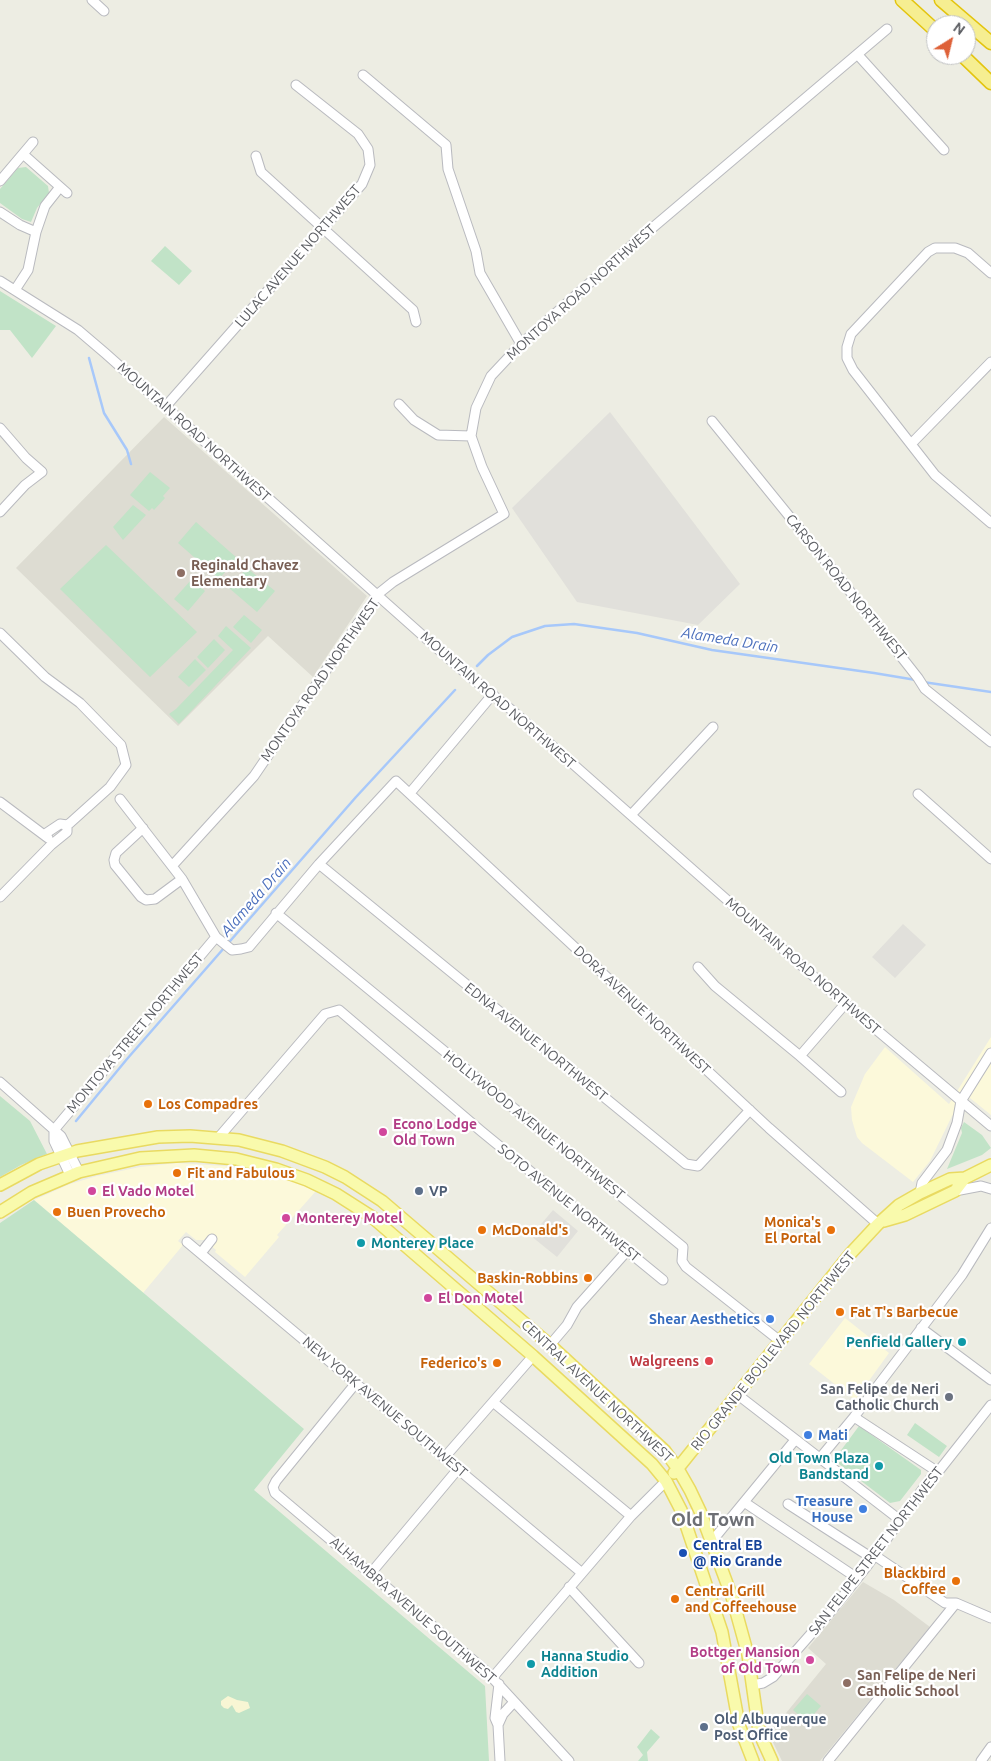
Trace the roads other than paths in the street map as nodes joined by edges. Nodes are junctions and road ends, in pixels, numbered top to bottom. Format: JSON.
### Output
{"nodes":[{"id":1,"x":92,"y":0,"type":"edge"},
{"id":2,"x":902,"y":0,"type":"edge"},
{"id":3,"x":941,"y":0,"type":"edge"},
{"id":4,"x":104,"y":11,"type":"dead end"},
{"id":5,"x":926,"y":22,"type":"edge"},
{"id":6,"x":887,"y":29,"type":"dead end"},
{"id":7,"x":991,"y":43,"type":"edge"},
{"id":8,"x":858,"y":55,"type":"junction"},
{"id":9,"x":972,"y":65,"type":"edge"},
{"id":10,"x":363,"y":75,"type":"dead end"},
{"id":11,"x":991,"y":83,"type":"edge"},
{"id":12,"x":296,"y":85,"type":"dead end"},
{"id":13,"x":33,"y":142,"type":"dead end"},
{"id":14,"x":944,"y":150,"type":"dead end"},
{"id":15,"x":23,"y":154,"type":"junction"},
{"id":16,"x":256,"y":156,"type":"dead end"},
{"id":17,"x":0,"y":181,"type":"edge"},
{"id":18,"x":0,"y":212,"type":"edge"},
{"id":19,"x":324,"y":229,"type":"junction"},
{"id":20,"x":36,"y":232,"type":"junction"},
{"id":21,"x":991,"y":273,"type":"edge"},
{"id":22,"x":0,"y":281,"type":"edge"},
{"id":23,"x":15,"y":290,"type":"junction"},
{"id":24,"x":416,"y":322,"type":"dead end"},
{"id":25,"x":521,"y":344,"type":"junction"},
{"id":26,"x":991,"y":362,"type":"edge"},
{"id":27,"x":399,"y":404,"type":"dead end"},
{"id":28,"x":166,"y":406,"type":"junction"},
{"id":29,"x":712,"y":421,"type":"dead end"},
{"id":30,"x":0,"y":428,"type":"edge"},
{"id":31,"x":471,"y":436,"type":"junction"},
{"id":32,"x":911,"y":444,"type":"junction"},
{"id":33,"x":0,"y":512,"type":"edge"},
{"id":34,"x":991,"y":523,"type":"edge"},
{"id":35,"x":378,"y":594,"type":"junction"},
{"id":36,"x":0,"y":633,"type":"edge"},
{"id":37,"x":493,"y":694,"type":"junction"},
{"id":38,"x":713,"y":727,"type":"dead end"},
{"id":39,"x":991,"y":742,"type":"edge"},
{"id":40,"x":410,"y":793,"type":"junction"},
{"id":41,"x":918,"y":794,"type":"dead end"},
{"id":42,"x":120,"y":800,"type":"dead end"},
{"id":43,"x":0,"y":802,"type":"edge"},
{"id":44,"x":631,"y":815,"type":"junction"},
{"id":45,"x":67,"y":825,"type":"junction"},
{"id":46,"x":143,"y":828,"type":"junction"},
{"id":47,"x":45,"y":834,"type":"junction"},
{"id":48,"x":51,"y":846,"type":"junction"},
{"id":49,"x":991,"y":858,"type":"edge"},
{"id":50,"x":319,"y":864,"type":"junction"},
{"id":51,"x":172,"y":866,"type":"junction"},
{"id":52,"x":182,"y":878,"type":"junction"},
{"id":53,"x":0,"y":897,"type":"edge"},
{"id":54,"x":276,"y":914,"type":"junction"},
{"id":55,"x":219,"y":939,"type":"junction"},
{"id":56,"x":698,"y":967,"type":"dead end"},
{"id":57,"x":845,"y":1004,"type":"junction"},
{"id":58,"x":991,"y":1053,"type":"edge"},
{"id":59,"x":800,"y":1056,"type":"junction"},
{"id":60,"x":0,"y":1082,"type":"edge"},
{"id":61,"x":841,"y":1092,"type":"dead end"},
{"id":62,"x":961,"y":1101,"type":"junction"},
{"id":63,"x":750,"y":1110,"type":"junction"},
{"id":64,"x":991,"y":1126,"type":"edge"},
{"id":65,"x":54,"y":1130,"type":"junction"},
{"id":66,"x":219,"y":1137,"type":"junction"},
{"id":67,"x":66,"y":1154,"type":"junction"},
{"id":68,"x":991,"y":1165,"type":"edge"},
{"id":69,"x":74,"y":1174,"type":"junction"},
{"id":70,"x":965,"y":1178,"type":"junction"},
{"id":71,"x":0,"y":1185,"type":"edge"},
{"id":72,"x":991,"y":1189,"type":"edge"},
{"id":73,"x":955,"y":1191,"type":"junction"},
{"id":74,"x":920,"y":1193,"type":"junction"},
{"id":75,"x":0,"y":1212,"type":"edge"},
{"id":76,"x":880,"y":1223,"type":"junction"},
{"id":77,"x":991,"y":1228,"type":"edge"},
{"id":78,"x":212,"y":1239,"type":"dead end"},
{"id":79,"x":187,"y":1242,"type":"dead end"},
{"id":80,"x":628,"y":1251,"type":"junction"},
{"id":81,"x":201,"y":1253,"type":"junction"},
{"id":82,"x":663,"y":1280,"type":"dead end"},
{"id":83,"x":921,"y":1328,"type":"junction"},
{"id":84,"x":780,"y":1341,"type":"junction"},
{"id":85,"x":550,"y":1345,"type":"junction"},
{"id":86,"x":534,"y":1356,"type":"junction"},
{"id":87,"x":991,"y":1380,"type":"edge"},
{"id":88,"x":356,"y":1383,"type":"junction"},
{"id":89,"x":738,"y":1395,"type":"junction"},
{"id":90,"x":493,"y":1402,"type":"junction"},
{"id":91,"x":991,"y":1405,"type":"edge"},
{"id":92,"x":854,"y":1417,"type":"junction"},
{"id":93,"x":795,"y":1440,"type":"junction"},
{"id":94,"x":444,"y":1458,"type":"junction"},
{"id":95,"x":820,"y":1458,"type":"junction"},
{"id":96,"x":458,"y":1469,"type":"junction"},
{"id":97,"x":678,"y":1469,"type":"junction"},
{"id":98,"x":938,"y":1472,"type":"junction"},
{"id":99,"x":666,"y":1481,"type":"junction"},
{"id":100,"x":744,"y":1502,"type":"junction"},
{"id":101,"x":788,"y":1504,"type":"dead end"},
{"id":102,"x":631,"y":1516,"type":"junction"},
{"id":103,"x":900,"y":1520,"type":"junction"},
{"id":104,"x":712,"y":1541,"type":"junction"},
{"id":105,"x":873,"y":1556,"type":"junction"},
{"id":106,"x":371,"y":1573,"type":"junction"},
{"id":107,"x":582,"y":1573,"type":"junction"},
{"id":108,"x":858,"y":1578,"type":"junction"},
{"id":109,"x":569,"y":1587,"type":"junction"},
{"id":110,"x":956,"y":1603,"type":"junction"},
{"id":111,"x":991,"y":1618,"type":"edge"},
{"id":112,"x":639,"y":1663,"type":"dead end"},
{"id":113,"x":496,"y":1681,"type":"junction"},
{"id":114,"x":752,"y":1685,"type":"junction"},
{"id":115,"x":514,"y":1702,"type":"junction"},
{"id":116,"x":498,"y":1725,"type":"junction"},
{"id":117,"x":991,"y":1747,"type":"edge"},
{"id":118,"x":500,"y":1761,"type":"edge"},
{"id":119,"x":569,"y":1761,"type":"edge"},
{"id":120,"x":752,"y":1761,"type":"edge"},
{"id":121,"x":772,"y":1761,"type":"edge"},
{"id":122,"x":828,"y":1761,"type":"edge"},
{"id":123,"x":981,"y":1761,"type":"edge"}],
"edges":[{"from":1,"to":4,"type":"street"},
{"from":2,"to":5,"type":"highway"},
{"from":3,"to":7,"type":"highway"},
{"from":6,"to":8,"type":"street","name":"MONTOYA ROAD NORTHWEST"},
{"from":8,"to":14,"type":"street"},
{"from":8,"to":25,"type":"street","name":"MONTOYA ROAD NORTHWEST"},
{"from":9,"to":11,"type":"highway"},
{"from":10,"to":25,"type":"street"},
{"from":12,"to":19,"type":"street","name":"LULAC AVENUE NORTHWEST"},
{"from":13,"to":15,"type":"street"},
{"from":15,"to":17,"type":"street"},
{"from":15,"to":20,"type":"street"},
{"from":16,"to":19,"type":"street"},
{"from":18,"to":20,"type":"street"},
{"from":19,"to":24,"type":"street"},
{"from":19,"to":28,"type":"street","name":"LULAC AVENUE NORTHWEST"},
{"from":20,"to":23,"type":"street"},
{"from":21,"to":32,"type":"street"},
{"from":22,"to":23,"type":"street","name":"MOUNTAIN ROAD NORTHWEST"},
{"from":23,"to":28,"type":"street","name":"MOUNTAIN ROAD NORTHWEST"},
{"from":25,"to":31,"type":"street","name":"MONTOYA ROAD NORTHWEST"},
{"from":26,"to":32,"type":"street"},
{"from":27,"to":31,"type":"street"},
{"from":28,"to":35,"type":"street","name":"MOUNTAIN ROAD NORTHWEST"},
{"from":29,"to":39,"type":"street","name":"CARSON ROAD NORTHWEST"},
{"from":30,"to":33,"type":"street"},
{"from":31,"to":35,"type":"street","name":"MONTOYA ROAD NORTHWEST"},
{"from":32,"to":34,"type":"street"},
{"from":35,"to":37,"type":"street","name":"MOUNTAIN ROAD NORTHWEST"},
{"from":35,"to":51,"type":"street","name":"MONTOYA ROAD NORTHWEST"},
{"from":36,"to":45,"type":"street"},
{"from":37,"to":40,"type":"street"},
{"from":37,"to":44,"type":"street","name":"MOUNTAIN ROAD NORTHWEST"},
{"from":38,"to":44,"type":"street"},
{"from":40,"to":50,"type":"street"},
{"from":40,"to":63,"type":"street","name":"DORA AVENUE NORTHWEST"},
{"from":41,"to":49,"type":"street"},
{"from":42,"to":46,"type":"street"},
{"from":43,"to":47,"type":"street"},
{"from":44,"to":57,"type":"street","name":"MOUNTAIN ROAD NORTHWEST"},
{"from":45,"to":47,"type":"street"},
{"from":45,"to":48,"type":"street"},
{"from":46,"to":51,"type":"street"},
{"from":46,"to":52,"type":"street"},
{"from":47,"to":48,"type":"street"},
{"from":48,"to":53,"type":"street"},
{"from":50,"to":54,"type":"street"},
{"from":50,"to":63,"type":"street","name":"EDNA AVENUE NORTHWEST"},
{"from":51,"to":52,"type":"street"},
{"from":52,"to":55,"type":"street"},
{"from":54,"to":55,"type":"street"},
{"from":54,"to":84,"type":"street","name":"HOLLYWOOD AVENUE NORTHWEST"},
{"from":55,"to":65,"type":"street","name":"MONTOYA STREET NORTHWEST"},
{"from":56,"to":59,"type":"street"},
{"from":57,"to":59,"type":"street"},
{"from":57,"to":62,"type":"street","name":"MOUNTAIN ROAD NORTHWEST"},
{"from":58,"to":62,"type":"street"},
{"from":59,"to":61,"type":"street"},
{"from":60,"to":65,"type":"street"},
{"from":62,"to":64,"type":"street","name":"MOUNTAIN ROAD NORTHWEST"},
{"from":62,"to":74,"type":"street"},
{"from":63,"to":76,"type":"street","name":"DORA AVENUE NORTHWEST"},
{"from":65,"to":67,"type":"street"},
{"from":66,"to":67,"type":"main road","name":"CENTRAL AVENUE NORTHWEST"},
{"from":66,"to":80,"type":"street","name":"SOTO AVENUE NORTHWEST"},
{"from":66,"to":85,"type":"main road","name":"CENTRAL AVENUE NORTHWEST"},
{"from":67,"to":69,"type":"street"},
{"from":67,"to":71,"type":"main road","name":"CENTRAL AVENUE NORTHWEST"},
{"from":68,"to":70,"type":"main road","name":"RIO GRANDE BOULEVARD NORTHWEST"},
{"from":69,"to":75,"type":"main road"},
{"from":69,"to":86,"type":"main road"},
{"from":70,"to":73,"type":"main road","name":"RIO GRANDE BOULEVARD NORTHWEST"},
{"from":70,"to":74,"type":"main road","name":"RIO GRANDE BOULEVARD NORTHWEST"},
{"from":72,"to":73,"type":"street"},
{"from":73,"to":76,"type":"main road","name":"RIO GRANDE BOULEVARD NORTHWEST"},
{"from":74,"to":76,"type":"main road","name":"RIO GRANDE BOULEVARD NORTHWEST"},
{"from":76,"to":84,"type":"main road","name":"RIO GRANDE BOULEVARD NORTHWEST"},
{"from":77,"to":83,"type":"street"},
{"from":78,"to":81,"type":"street"},
{"from":79,"to":81,"type":"street","name":"NEW YORK AVENUE SOUTHWEST"},
{"from":80,"to":82,"type":"street","name":"SOTO AVENUE NORTHWEST"},
{"from":80,"to":85,"type":"street"},
{"from":81,"to":88,"type":"street","name":"NEW YORK AVENUE SOUTHWEST"},
{"from":83,"to":87,"type":"street"},
{"from":83,"to":92,"type":"street"},
{"from":84,"to":89,"type":"main road","name":"RIO GRANDE BOULEVARD NORTHWEST"},
{"from":85,"to":97,"type":"main road","name":"CENTRAL AVENUE NORTHWEST"},
{"from":86,"to":90,"type":"street"},
{"from":86,"to":99,"type":"main road"},
{"from":88,"to":94,"type":"street","name":"NEW YORK AVENUE SOUTHWEST"},
{"from":88,"to":106,"type":"street","name":"ALHAMBRA AVENUE SOUTHWEST"},
{"from":89,"to":93,"type":"street"},
{"from":89,"to":97,"type":"main road","name":"RIO GRANDE BOULEVARD NORTHWEST"},
{"from":90,"to":94,"type":"street"},
{"from":90,"to":102,"type":"street"},
{"from":91,"to":98,"type":"street","name":"SAN FELIPE STREET NORTHWEST"},
{"from":92,"to":95,"type":"street"},
{"from":92,"to":98,"type":"street"},
{"from":93,"to":95,"type":"street"},
{"from":93,"to":100,"type":"street"},
{"from":94,"to":96,"type":"street","name":"NEW YORK AVENUE SOUTHWEST"},
{"from":95,"to":103,"type":"street"},
{"from":96,"to":106,"type":"street"},
{"from":96,"to":107,"type":"street","name":"NEW YORK AVENUE SOUTHWEST"},
{"from":97,"to":99,"type":"main road","name":"RIO GRANDE BOULEVARD NORTHWEST"},
{"from":97,"to":104,"type":"main road","name":"CENTRAL AVENUE NORTHWEST"},
{"from":98,"to":103,"type":"street","name":"SAN FELIPE STREET NORTHWEST"},
{"from":99,"to":102,"type":"street"},
{"from":99,"to":120,"type":"main road"},
{"from":100,"to":104,"type":"street"},
{"from":100,"to":108,"type":"street"},
{"from":101,"to":105,"type":"street"},
{"from":102,"to":107,"type":"street"},
{"from":103,"to":105,"type":"street","name":"SAN FELIPE STREET NORTHWEST"},
{"from":104,"to":114,"type":"main road","name":"CENTRAL AVENUE NORTHWEST"},
{"from":105,"to":108,"type":"street","name":"SAN FELIPE STREET NORTHWEST"},
{"from":105,"to":110,"type":"street"},
{"from":106,"to":113,"type":"street","name":"ALHAMBRA AVENUE SOUTHWEST"},
{"from":107,"to":109,"type":"street"},
{"from":108,"to":114,"type":"street","name":"SAN FELIPE STREET NORTHWEST"},
{"from":109,"to":112,"type":"street"},
{"from":109,"to":113,"type":"street"},
{"from":110,"to":111,"type":"street"},
{"from":110,"to":122,"type":"street"},
{"from":113,"to":115,"type":"street","name":"ALHAMBRA AVENUE SOUTHWEST"},
{"from":113,"to":116,"type":"street"},
{"from":114,"to":121,"type":"main road","name":"CENTRAL AVENUE NORTHWEST"},
{"from":115,"to":116,"type":"street"},
{"from":115,"to":119,"type":"street","name":"ALHAMBRA AVENUE SOUTHWEST"},
{"from":116,"to":118,"type":"street"},
{"from":117,"to":123,"type":"street"}]}
